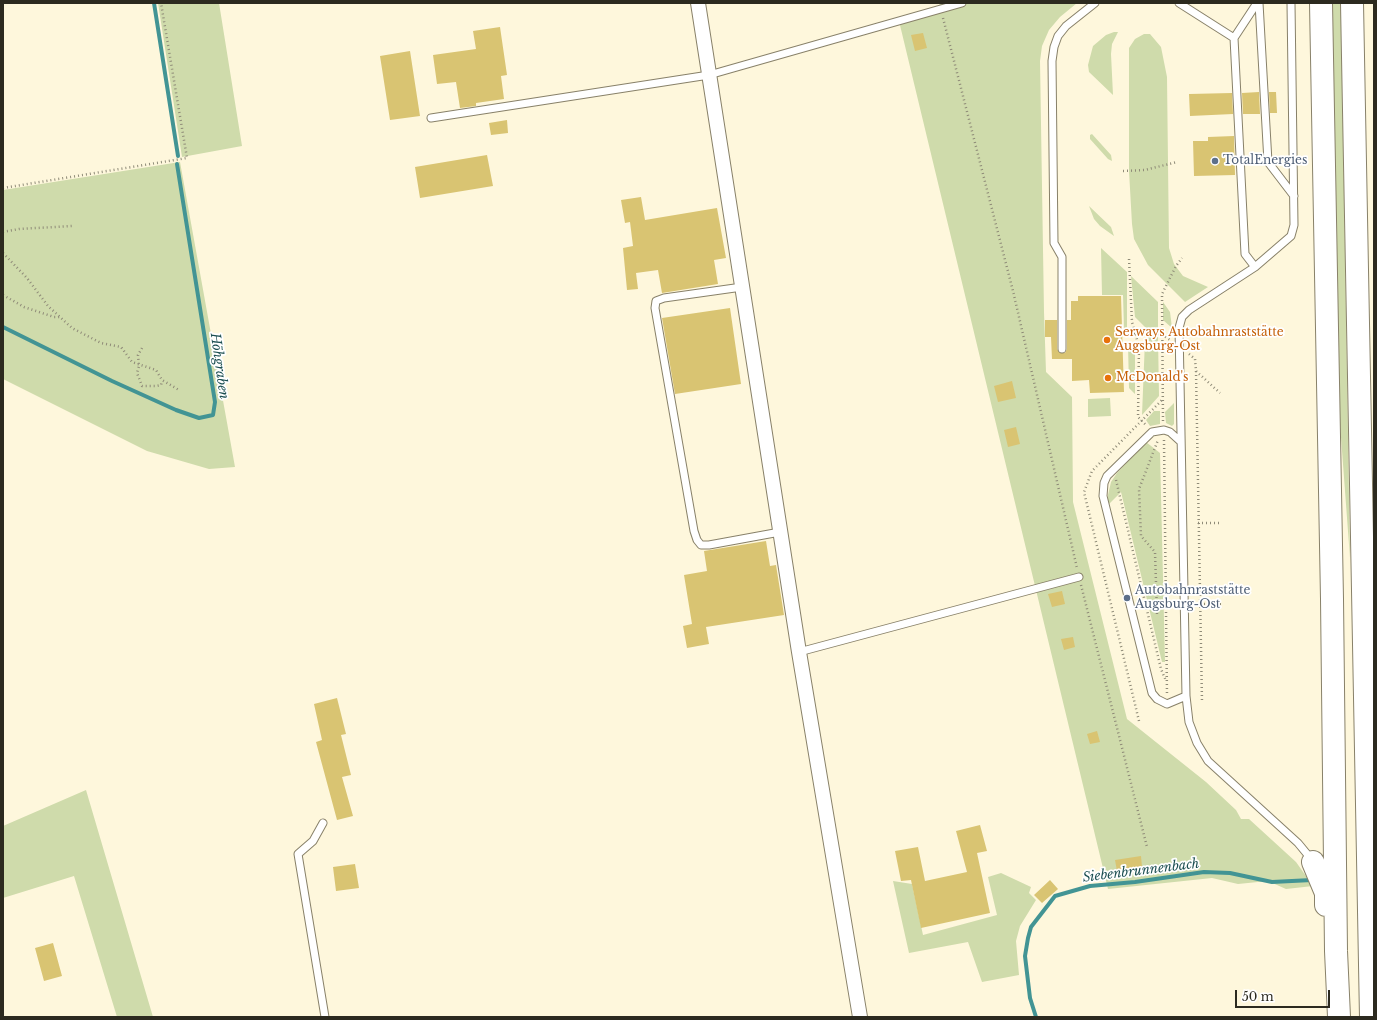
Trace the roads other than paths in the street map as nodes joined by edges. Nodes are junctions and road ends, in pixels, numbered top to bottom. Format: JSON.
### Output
{"nodes":[{"id":1,"x":698,"y":3,"type":"edge"},
{"id":2,"x":962,"y":3,"type":"edge"},
{"id":3,"x":1095,"y":3,"type":"edge"},
{"id":4,"x":1179,"y":3,"type":"edge"},
{"id":5,"x":1258,"y":3,"type":"edge"},
{"id":6,"x":1291,"y":3,"type":"edge"},
{"id":7,"x":1321,"y":3,"type":"edge"},
{"id":8,"x":1352,"y":3,"type":"edge"},
{"id":9,"x":1234,"y":38,"type":"junction"},
{"id":10,"x":709,"y":75,"type":"junction"},
{"id":11,"x":431,"y":118,"type":"dead end"},
{"id":12,"x":1294,"y":196,"type":"junction"},
{"id":13,"x":1254,"y":267,"type":"junction"},
{"id":14,"x":742,"y":287,"type":"junction"},
{"id":15,"x":1062,"y":349,"type":"dead end"},
{"id":16,"x":1181,"y":442,"type":"junction"},
{"id":17,"x":780,"y":532,"type":"junction"},
{"id":18,"x":1079,"y":577,"type":"road end"},
{"id":19,"x":798,"y":652,"type":"junction"},
{"id":20,"x":1186,"y":696,"type":"junction"},
{"id":21,"x":323,"y":823,"type":"dead end"},
{"id":22,"x":1313,"y":862,"type":"joint"},
{"id":23,"x":1336,"y":951,"type":"junction"},
{"id":24,"x":325,"y":1017,"type":"edge"},
{"id":25,"x":860,"y":1017,"type":"edge"},
{"id":26,"x":1339,"y":1017,"type":"edge"},
{"id":27,"x":1371,"y":1017,"type":"edge"}],
"edges":[{"from":1,"to":10,"type":"street"},
{"from":2,"to":10,"type":"lane"},
{"from":3,"to":15,"type":"lane"},
{"from":4,"to":9,"type":"lane"},
{"from":5,"to":9,"type":"lane"},
{"from":5,"to":12,"type":"lane"},
{"from":6,"to":12,"type":"lane"},
{"from":7,"to":23,"type":"highway"},
{"from":8,"to":27,"type":"highway"},
{"from":9,"to":13,"type":"lane"},
{"from":10,"to":11,"type":"lane"},
{"from":10,"to":14,"type":"street"},
{"from":12,"to":13,"type":"lane"},
{"from":13,"to":16,"type":"lane"},
{"from":14,"to":17,"type":"street"},
{"from":14,"to":17,"type":"lane"},
{"from":16,"to":20,"type":"lane"},
{"from":16,"to":20,"type":"lane"},
{"from":17,"to":19,"type":"street"},
{"from":18,"to":19,"type":"lane"},
{"from":19,"to":25,"type":"street"},
{"from":20,"to":22,"type":"lane"},
{"from":21,"to":24,"type":"lane"},
{"from":22,"to":23,"type":"highway"},
{"from":23,"to":26,"type":"highway"}]}
